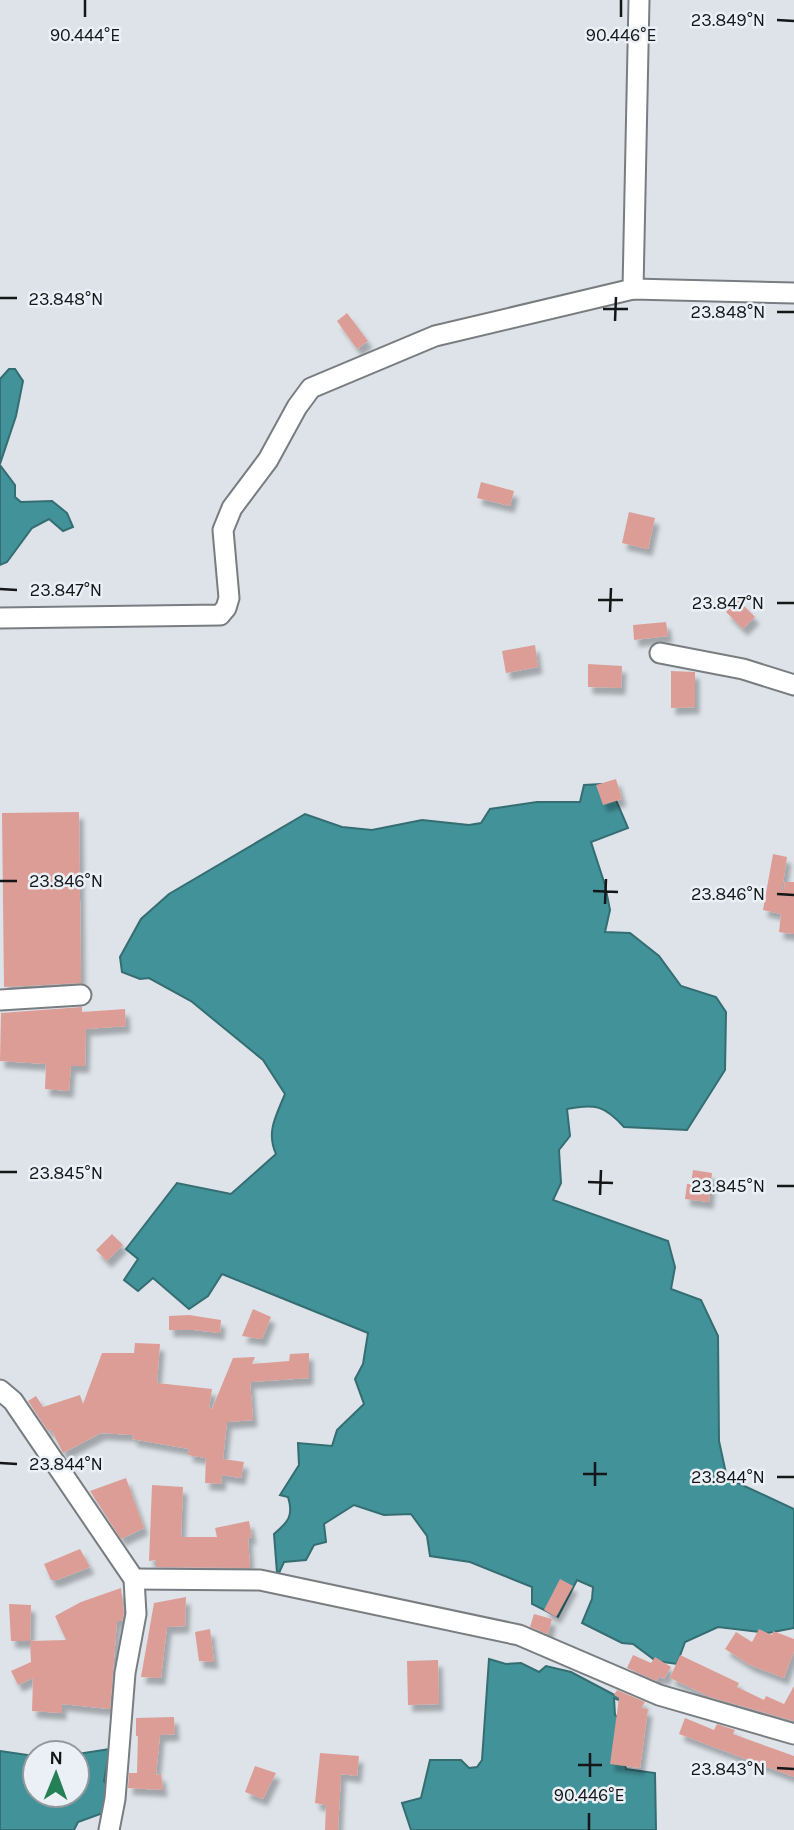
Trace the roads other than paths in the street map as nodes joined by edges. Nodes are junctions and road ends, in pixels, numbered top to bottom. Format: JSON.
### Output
{"nodes":[{"id":1,"x":639,"y":0,"type":"edge"},
{"id":2,"x":633,"y":289,"type":"junction"},
{"id":3,"x":794,"y":293,"type":"edge"},
{"id":4,"x":0,"y":618,"type":"edge"},
{"id":5,"x":660,"y":653,"type":"dead end"},
{"id":6,"x":794,"y":685,"type":"edge"},
{"id":7,"x":81,"y":995,"type":"dead end"},
{"id":8,"x":0,"y":1000,"type":"edge"},
{"id":9,"x":0,"y":1390,"type":"edge"},
{"id":10,"x":134,"y":1579,"type":"junction"},
{"id":11,"x":794,"y":1734,"type":"edge"},
{"id":12,"x":109,"y":1830,"type":"edge"}],
"edges":[{"from":1,"to":2,"type":"street"},
{"from":2,"to":3,"type":"street"},
{"from":2,"to":4,"type":"street"},
{"from":5,"to":6,"type":"street"},
{"from":7,"to":8,"type":"street"},
{"from":9,"to":10,"type":"street"},
{"from":10,"to":11,"type":"street"},
{"from":10,"to":12,"type":"street"}]}
